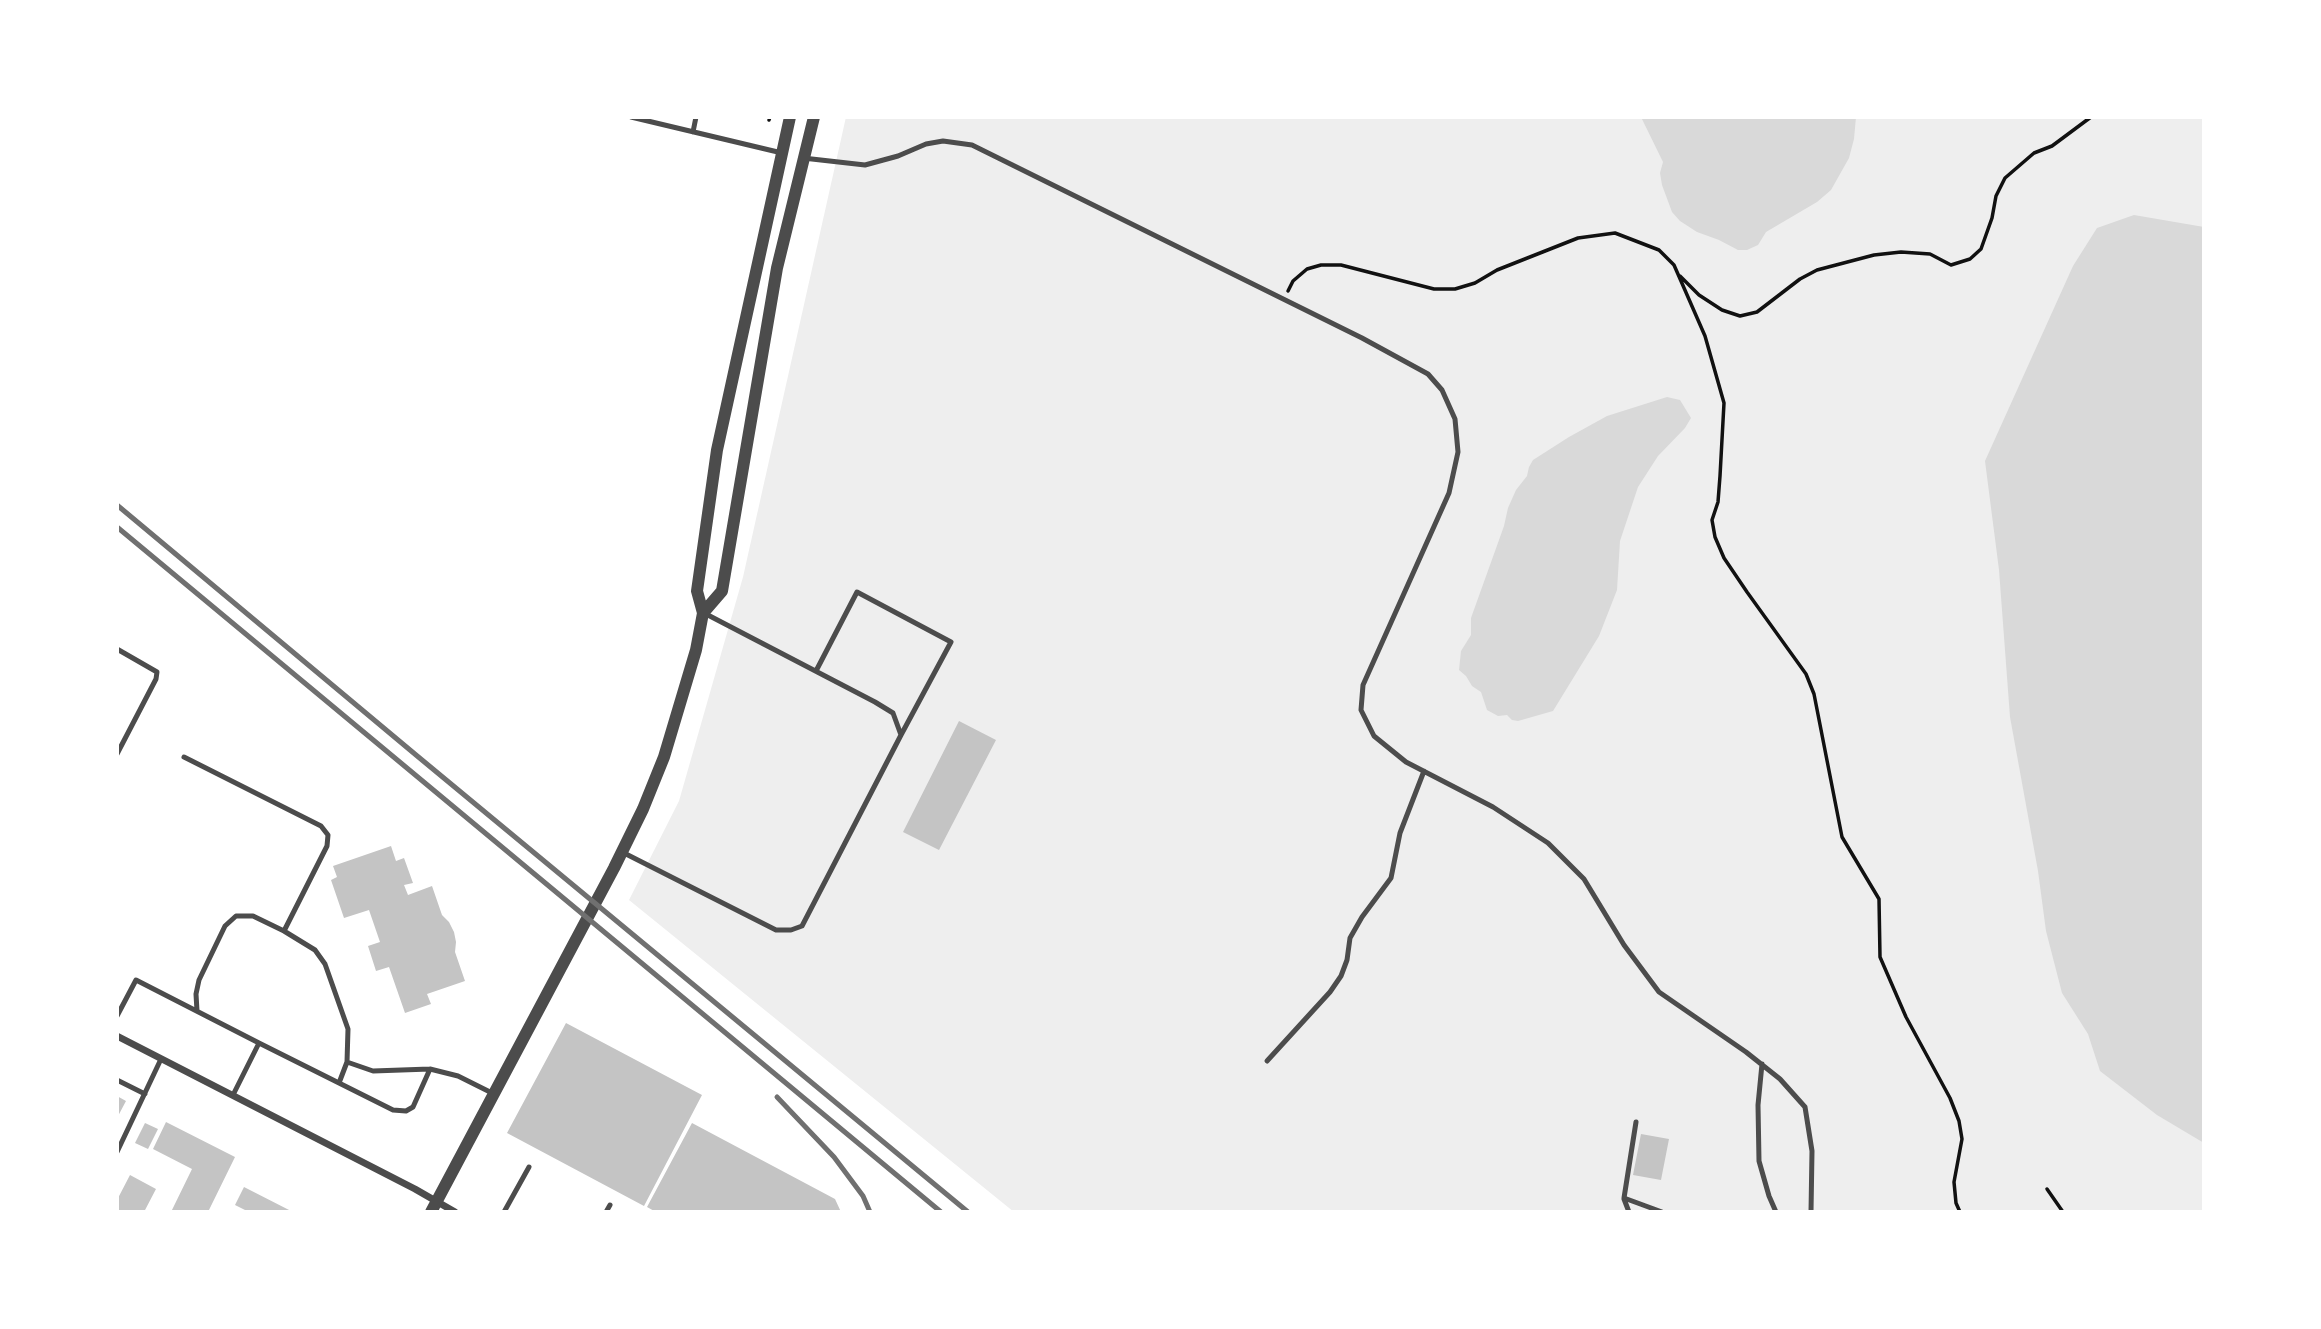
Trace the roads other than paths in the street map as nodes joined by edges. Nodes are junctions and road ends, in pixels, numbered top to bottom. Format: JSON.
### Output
{"nodes":[{"id":1,"x":632,"y":117,"type":"edge"},
{"id":2,"x":696,"y":117,"type":"edge"},
{"id":3,"x":790,"y":117,"type":"edge"},
{"id":4,"x":814,"y":117,"type":"edge"},
{"id":5,"x":692,"y":132,"type":"junction"},
{"id":6,"x":782,"y":153,"type":"junction"},
{"id":7,"x":803,"y":158,"type":"junction"},
{"id":8,"x":703,"y":613,"type":"junction"},
{"id":9,"x":117,"y":649,"type":"edge"},
{"id":10,"x":816,"y":671,"type":"junction"},
{"id":11,"x":901,"y":735,"type":"junction"},
{"id":12,"x":117,"y":754,"type":"edge"},
{"id":13,"x":184,"y":757,"type":"dead end"},
{"id":14,"x":1424,"y":771,"type":"junction"},
{"id":15,"x":622,"y":852,"type":"junction"},
{"id":16,"x":284,"y":931,"type":"junction"},
{"id":17,"x":197,"y":1011,"type":"junction"},
{"id":18,"x":117,"y":1016,"type":"edge"},
{"id":19,"x":117,"y":1037,"type":"edge"},
{"id":20,"x":259,"y":1043,"type":"junction"},
{"id":21,"x":161,"y":1059,"type":"junction"},
{"id":22,"x":1267,"y":1061,"type":"dead end"},
{"id":23,"x":346,"y":1062,"type":"junction"},
{"id":24,"x":1762,"y":1064,"type":"junction"},
{"id":25,"x":430,"y":1069,"type":"junction"},
{"id":26,"x":117,"y":1080,"type":"edge"},
{"id":27,"x":339,"y":1083,"type":"junction"},
{"id":28,"x":145,"y":1094,"type":"junction"},
{"id":29,"x":494,"y":1094,"type":"junction"},
{"id":30,"x":233,"y":1096,"type":"junction"},
{"id":31,"x":1636,"y":1122,"type":"dead end"},
{"id":32,"x":119,"y":1143,"type":"edge"},
{"id":33,"x":117,"y":1152,"type":"edge"},
{"id":34,"x":529,"y":1167,"type":"dead end"},
{"id":35,"x":1624,"y":1198,"type":"junction"},
{"id":36,"x":610,"y":1205,"type":"dead end"},
{"id":37,"x":434,"y":1206,"type":"edge"},
{"id":38,"x":455,"y":1212,"type":"edge"},
{"id":39,"x":504,"y":1212,"type":"edge"},
{"id":40,"x":606,"y":1212,"type":"edge"},
{"id":41,"x":1629,"y":1212,"type":"edge"},
{"id":42,"x":1662,"y":1212,"type":"edge"},
{"id":43,"x":1776,"y":1212,"type":"edge"},
{"id":44,"x":1811,"y":1212,"type":"edge"}],
"edges":[{"from":1,"to":5,"type":"lane"},
{"from":2,"to":5,"type":"lane"},
{"from":3,"to":6,"type":"street"},
{"from":4,"to":7,"type":"street"},
{"from":5,"to":6,"type":"lane"},
{"from":6,"to":7,"type":"street"},
{"from":6,"to":8,"type":"street"},
{"from":7,"to":8,"type":"street"},
{"from":7,"to":14,"type":"lane"},
{"from":8,"to":10,"type":"lane"},
{"from":8,"to":15,"type":"street"},
{"from":9,"to":12,"type":"lane"},
{"from":10,"to":11,"type":"lane"},
{"from":10,"to":11,"type":"lane"},
{"from":11,"to":15,"type":"lane"},
{"from":13,"to":16,"type":"lane"},
{"from":14,"to":22,"type":"lane"},
{"from":14,"to":24,"type":"lane"},
{"from":15,"to":29,"type":"street"},
{"from":16,"to":17,"type":"lane"},
{"from":16,"to":23,"type":"lane"},
{"from":17,"to":18,"type":"lane"},
{"from":17,"to":20,"type":"lane"},
{"from":19,"to":21,"type":"street"},
{"from":20,"to":27,"type":"lane"},
{"from":20,"to":30,"type":"lane"},
{"from":21,"to":28,"type":"lane"},
{"from":21,"to":30,"type":"street"},
{"from":23,"to":25,"type":"lane"},
{"from":23,"to":27,"type":"lane"},
{"from":24,"to":43,"type":"lane"},
{"from":24,"to":44,"type":"lane"},
{"from":25,"to":27,"type":"lane"},
{"from":25,"to":29,"type":"lane"},
{"from":26,"to":28,"type":"lane"},
{"from":28,"to":32,"type":"lane"},
{"from":29,"to":37,"type":"street"},
{"from":30,"to":37,"type":"street"},
{"from":31,"to":35,"type":"lane"},
{"from":32,"to":33,"type":"lane"},
{"from":34,"to":39,"type":"lane"},
{"from":35,"to":41,"type":"lane"},
{"from":35,"to":42,"type":"lane"},
{"from":36,"to":40,"type":"lane"},
{"from":37,"to":38,"type":"street"}]}
